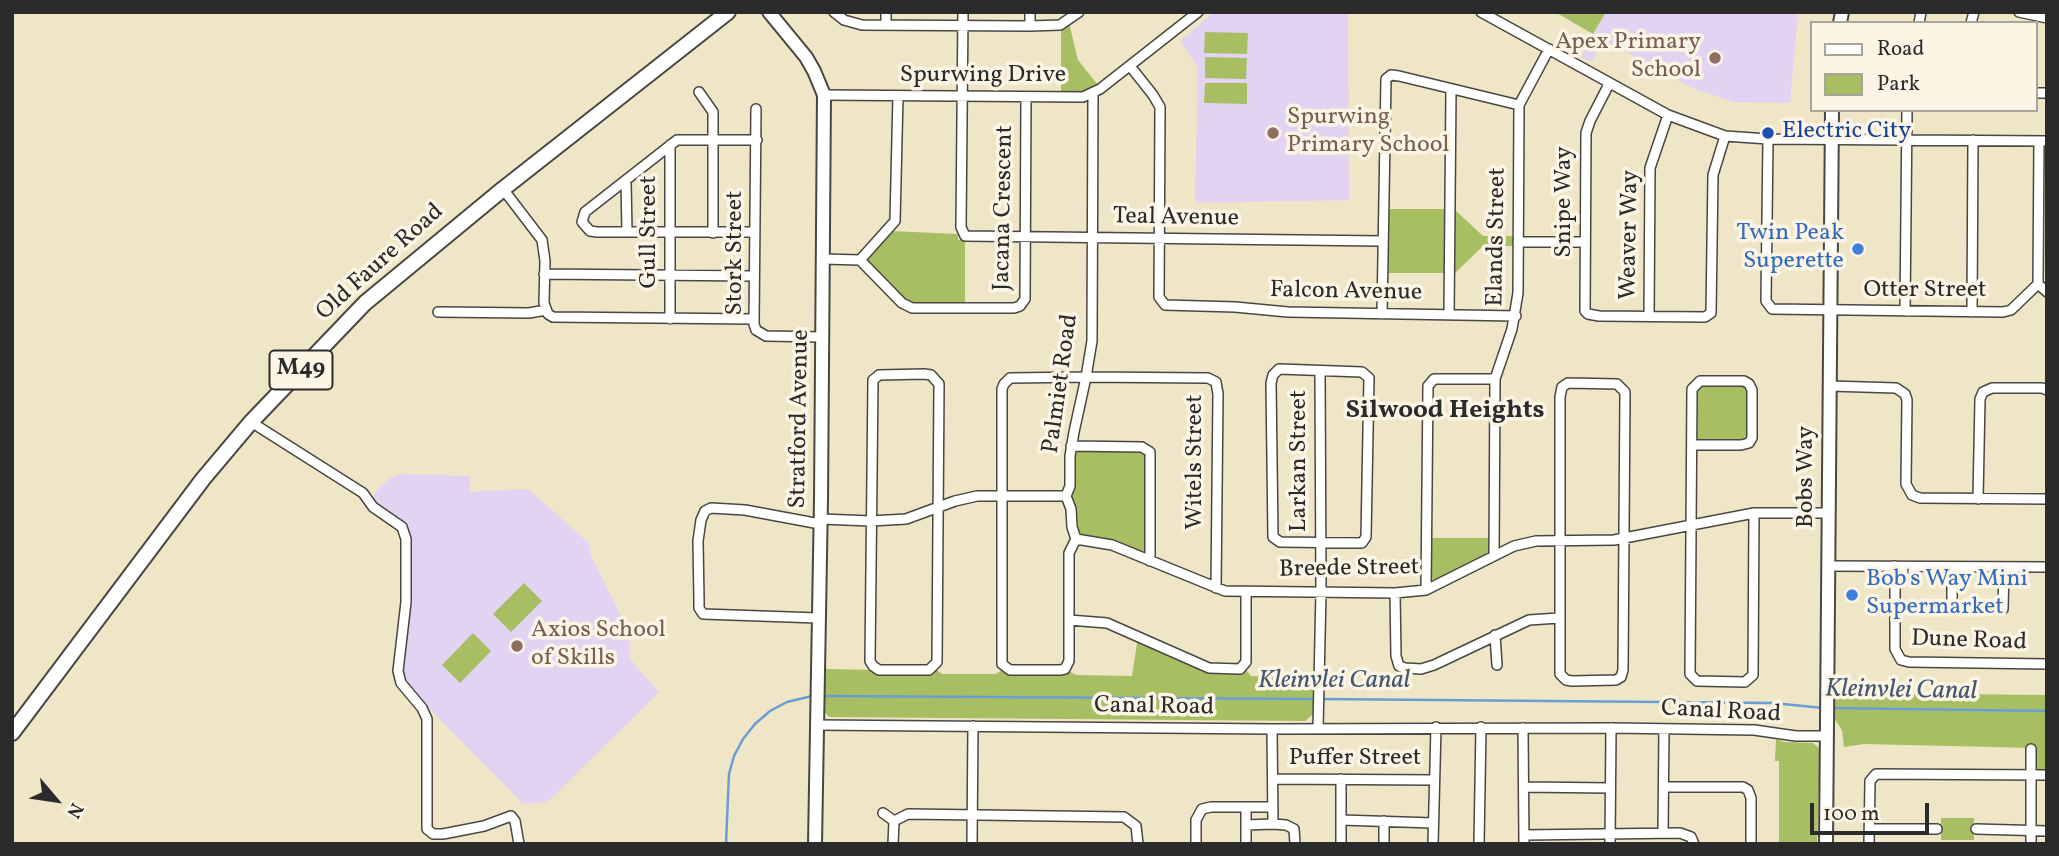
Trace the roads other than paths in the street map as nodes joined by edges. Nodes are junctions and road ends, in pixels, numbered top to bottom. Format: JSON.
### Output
{"nodes":[{"id":1,"x":728,"y":12,"type":"edge"},
{"id":2,"x":769,"y":12,"type":"edge"},
{"id":3,"x":834,"y":12,"type":"edge"},
{"id":4,"x":886,"y":12,"type":"edge"},
{"id":5,"x":963,"y":12,"type":"edge"},
{"id":6,"x":1030,"y":12,"type":"edge"},
{"id":7,"x":1079,"y":12,"type":"edge"},
{"id":8,"x":1198,"y":12,"type":"edge"},
{"id":9,"x":1481,"y":12,"type":"edge"},
{"id":10,"x":2023,"y":16,"type":"edge"},
{"id":11,"x":2047,"y":18,"type":"edge"},
{"id":12,"x":886,"y":25,"type":"junction"},
{"id":13,"x":963,"y":26,"type":"junction"},
{"id":14,"x":1030,"y":26,"type":"junction"},
{"id":15,"x":1549,"y":49,"type":"junction"},
{"id":16,"x":1130,"y":66,"type":"junction"},
{"id":17,"x":1609,"y":84,"type":"junction"},
{"id":18,"x":1451,"y":89,"type":"junction"},
{"id":19,"x":699,"y":92,"type":"dead end"},
{"id":20,"x":1093,"y":94,"type":"junction"},
{"id":21,"x":824,"y":95,"type":"junction"},
{"id":22,"x":898,"y":96,"type":"junction"},
{"id":23,"x":962,"y":97,"type":"junction"},
{"id":24,"x":1026,"y":97,"type":"junction"},
{"id":25,"x":1518,"y":105,"type":"junction"},
{"id":26,"x":756,"y":109,"type":"dead end"},
{"id":27,"x":1832,"y":112,"type":"edge"},
{"id":28,"x":1907,"y":112,"type":"edge"},
{"id":29,"x":1668,"y":116,"type":"junction"},
{"id":30,"x":1725,"y":136,"type":"junction"},
{"id":31,"x":1832,"y":138,"type":"junction"},
{"id":32,"x":714,"y":139,"type":"junction"},
{"id":33,"x":1768,"y":139,"type":"junction"},
{"id":34,"x":1906,"y":139,"type":"junction"},
{"id":35,"x":757,"y":140,"type":"junction"},
{"id":36,"x":1973,"y":140,"type":"junction"},
{"id":37,"x":2043,"y":141,"type":"edge"},
{"id":38,"x":670,"y":145,"type":"junction"},
{"id":39,"x":626,"y":181,"type":"junction"},
{"id":40,"x":503,"y":189,"type":"junction"},
{"id":41,"x":627,"y":232,"type":"junction"},
{"id":42,"x":755,"y":232,"type":"junction"},
{"id":43,"x":670,"y":233,"type":"junction"},
{"id":44,"x":713,"y":233,"type":"junction"},
{"id":45,"x":1026,"y":237,"type":"junction"},
{"id":46,"x":1093,"y":238,"type":"junction"},
{"id":47,"x":1160,"y":239,"type":"junction"},
{"id":48,"x":1382,"y":241,"type":"junction"},
{"id":49,"x":1518,"y":242,"type":"junction"},
{"id":50,"x":1585,"y":242,"type":"junction"},
{"id":51,"x":823,"y":260,"type":"junction"},
{"id":52,"x":860,"y":260,"type":"junction"},
{"id":53,"x":544,"y":274,"type":"junction"},
{"id":54,"x":670,"y":274,"type":"junction"},
{"id":55,"x":754,"y":276,"type":"junction"},
{"id":56,"x":2038,"y":284,"type":"junction"},
{"id":57,"x":2047,"y":292,"type":"edge"},
{"id":58,"x":546,"y":310,"type":"junction"},
{"id":59,"x":1831,"y":311,"type":"junction"},
{"id":60,"x":1905,"y":311,"type":"junction"},
{"id":61,"x":438,"y":312,"type":"dead end"},
{"id":62,"x":1972,"y":312,"type":"junction"},
{"id":63,"x":1382,"y":314,"type":"junction"},
{"id":64,"x":1449,"y":315,"type":"junction"},
{"id":65,"x":1516,"y":316,"type":"junction"},
{"id":66,"x":1649,"y":316,"type":"junction"},
{"id":67,"x":670,"y":318,"type":"junction"},
{"id":68,"x":754,"y":319,"type":"junction"},
{"id":69,"x":822,"y":337,"type":"junction"},
{"id":70,"x":1320,"y":371,"type":"junction"},
{"id":71,"x":1086,"y":377,"type":"junction"},
{"id":72,"x":1495,"y":379,"type":"junction"},
{"id":73,"x":1830,"y":386,"type":"junction"},
{"id":74,"x":2047,"y":390,"type":"edge"},
{"id":75,"x":251,"y":422,"type":"junction"},
{"id":76,"x":1693,"y":445,"type":"junction"},
{"id":77,"x":1072,"y":446,"type":"junction"},
{"id":78,"x":1003,"y":495,"type":"junction"},
{"id":79,"x":1066,"y":496,"type":"junction"},
{"id":80,"x":1978,"y":499,"type":"junction"},
{"id":81,"x":2047,"y":499,"type":"edge"},
{"id":82,"x":937,"y":508,"type":"junction"},
{"id":83,"x":1754,"y":513,"type":"junction"},
{"id":84,"x":1829,"y":513,"type":"junction"},
{"id":85,"x":872,"y":521,"type":"junction"},
{"id":86,"x":820,"y":522,"type":"junction"},
{"id":87,"x":1692,"y":526,"type":"junction"},
{"id":88,"x":1076,"y":539,"type":"junction"},
{"id":89,"x":1625,"y":539,"type":"junction"},
{"id":90,"x":1560,"y":541,"type":"junction"},
{"id":91,"x":1321,"y":543,"type":"junction"},
{"id":92,"x":1494,"y":556,"type":"junction"},
{"id":93,"x":1150,"y":561,"type":"junction"},
{"id":94,"x":1828,"y":566,"type":"junction"},
{"id":95,"x":1895,"y":566,"type":"junction"},
{"id":96,"x":1952,"y":567,"type":"junction"},
{"id":97,"x":2004,"y":567,"type":"junction"},
{"id":98,"x":2047,"y":567,"type":"edge"},
{"id":99,"x":1216,"y":588,"type":"junction"},
{"id":100,"x":1426,"y":590,"type":"junction"},
{"id":101,"x":1246,"y":592,"type":"junction"},
{"id":102,"x":1321,"y":592,"type":"junction"},
{"id":103,"x":1395,"y":593,"type":"junction"},
{"id":104,"x":1952,"y":608,"type":"dead end"},
{"id":105,"x":2003,"y":609,"type":"dead end"},
{"id":106,"x":818,"y":618,"type":"junction"},
{"id":107,"x":1559,"y":618,"type":"junction"},
{"id":108,"x":1069,"y":620,"type":"junction"},
{"id":109,"x":1495,"y":635,"type":"junction"},
{"id":110,"x":2047,"y":664,"type":"edge"},
{"id":111,"x":1497,"y":665,"type":"dead end"},
{"id":112,"x":816,"y":719,"type":"junction"},
{"id":113,"x":973,"y":726,"type":"junction"},
{"id":114,"x":1319,"y":726,"type":"junction"},
{"id":115,"x":1436,"y":727,"type":"junction"},
{"id":116,"x":1481,"y":727,"type":"junction"},
{"id":117,"x":1523,"y":728,"type":"junction"},
{"id":118,"x":1611,"y":728,"type":"junction"},
{"id":119,"x":1272,"y":729,"type":"junction"},
{"id":120,"x":1664,"y":729,"type":"junction"},
{"id":121,"x":12,"y":733,"type":"edge"},
{"id":122,"x":1827,"y":736,"type":"junction"},
{"id":123,"x":2031,"y":749,"type":"dead end"},
{"id":124,"x":2031,"y":774,"type":"junction"},
{"id":125,"x":2047,"y":775,"type":"edge"},
{"id":126,"x":1273,"y":779,"type":"junction"},
{"id":127,"x":1341,"y":779,"type":"junction"},
{"id":128,"x":1434,"y":780,"type":"junction"},
{"id":129,"x":1524,"y":787,"type":"junction"},
{"id":130,"x":1664,"y":787,"type":"junction"},
{"id":131,"x":1610,"y":788,"type":"junction"},
{"id":132,"x":1246,"y":807,"type":"junction"},
{"id":133,"x":1272,"y":807,"type":"junction"},
{"id":134,"x":883,"y":813,"type":"dead end"},
{"id":135,"x":971,"y":815,"type":"junction"},
{"id":136,"x":1341,"y":820,"type":"junction"},
{"id":137,"x":894,"y":821,"type":"junction"},
{"id":138,"x":1384,"y":821,"type":"junction"},
{"id":139,"x":1433,"y":822,"type":"junction"},
{"id":140,"x":1273,"y":824,"type":"junction"},
{"id":141,"x":1246,"y":825,"type":"junction"},
{"id":142,"x":1870,"y":829,"type":"junction"},
{"id":143,"x":1937,"y":829,"type":"dead end"},
{"id":144,"x":1976,"y":829,"type":"dead end"},
{"id":145,"x":2031,"y":831,"type":"junction"},
{"id":146,"x":2047,"y":831,"type":"edge"},
{"id":147,"x":1663,"y":833,"type":"junction"},
{"id":148,"x":1524,"y":839,"type":"edge"},
{"id":149,"x":1556,"y":839,"type":"edge"},
{"id":150,"x":1610,"y":839,"type":"edge"},
{"id":151,"x":519,"y":844,"type":"edge"},
{"id":152,"x":815,"y":844,"type":"edge"},
{"id":153,"x":893,"y":844,"type":"edge"},
{"id":154,"x":972,"y":844,"type":"edge"},
{"id":155,"x":1138,"y":844,"type":"edge"},
{"id":156,"x":1196,"y":844,"type":"edge"},
{"id":157,"x":1246,"y":844,"type":"edge"},
{"id":158,"x":1295,"y":844,"type":"edge"},
{"id":159,"x":1341,"y":844,"type":"edge"},
{"id":160,"x":1384,"y":844,"type":"edge"},
{"id":161,"x":1433,"y":844,"type":"edge"},
{"id":162,"x":1479,"y":844,"type":"edge"},
{"id":163,"x":1693,"y":844,"type":"edge"},
{"id":164,"x":1751,"y":844,"type":"edge"},
{"id":165,"x":1826,"y":844,"type":"edge"},
{"id":166,"x":1870,"y":844,"type":"edge"},
{"id":167,"x":2031,"y":844,"type":"edge"}],
"edges":[{"from":1,"to":40,"type":"main road","name":"Old Faure Road","number":"M49"},
{"from":2,"to":21,"type":"street","name":"Stratford Avenue"},
{"from":3,"to":12,"type":"street"},
{"from":4,"to":12,"type":"street"},
{"from":5,"to":13,"type":"street"},
{"from":6,"to":14,"type":"street"},
{"from":7,"to":14,"type":"street"},
{"from":8,"to":16,"type":"street","name":"Spurwing Drive"},
{"from":9,"to":15,"type":"street"},
{"from":10,"to":11,"type":"street"},
{"from":12,"to":13,"type":"street"},
{"from":13,"to":14,"type":"street"},
{"from":13,"to":23,"type":"street"},
{"from":15,"to":17,"type":"street"},
{"from":15,"to":25,"type":"street","name":"Elands Street"},
{"from":16,"to":20,"type":"street","name":"Spurwing Drive"},
{"from":16,"to":47,"type":"street"},
{"from":17,"to":29,"type":"street"},
{"from":17,"to":50,"type":"street","name":"Snipe Way"},
{"from":18,"to":25,"type":"street"},
{"from":18,"to":48,"type":"street"},
{"from":18,"to":64,"type":"street"},
{"from":19,"to":32,"type":"street"},
{"from":20,"to":24,"type":"street","name":"Spurwing Drive"},
{"from":20,"to":46,"type":"street","name":"Palmiet Road"},
{"from":21,"to":22,"type":"street","name":"Spurwing Drive"},
{"from":21,"to":51,"type":"street","name":"Stratford Avenue"},
{"from":22,"to":23,"type":"street","name":"Spurwing Drive"},
{"from":22,"to":52,"type":"street"},
{"from":23,"to":24,"type":"street","name":"Spurwing Drive"},
{"from":23,"to":45,"type":"street","name":"Teal Avenue"},
{"from":24,"to":45,"type":"street","name":"Jacana Crescent"},
{"from":25,"to":49,"type":"street","name":"Elands Street"},
{"from":26,"to":35,"type":"street","name":"Stork Street"},
{"from":27,"to":31,"type":"street","name":"Bobs Way"},
{"from":28,"to":34,"type":"street"},
{"from":29,"to":30,"type":"street"},
{"from":29,"to":66,"type":"street","name":"Weaver Way"},
{"from":30,"to":33,"type":"street"},
{"from":30,"to":66,"type":"street"},
{"from":31,"to":33,"type":"street"},
{"from":31,"to":34,"type":"street"},
{"from":31,"to":59,"type":"street","name":"Bobs Way"},
{"from":32,"to":35,"type":"street"},
{"from":32,"to":38,"type":"street"},
{"from":32,"to":44,"type":"street"},
{"from":33,"to":59,"type":"street","name":"Otter Street"},
{"from":34,"to":36,"type":"street"},
{"from":34,"to":60,"type":"street"},
{"from":35,"to":42,"type":"street","name":"Stork Street"},
{"from":36,"to":37,"type":"street"},
{"from":36,"to":62,"type":"street"},
{"from":37,"to":56,"type":"street"},
{"from":38,"to":39,"type":"street"},
{"from":38,"to":43,"type":"street","name":"Gull Street"},
{"from":39,"to":41,"type":"street"},
{"from":39,"to":41,"type":"street"},
{"from":40,"to":53,"type":"street"},
{"from":40,"to":75,"type":"main road","name":"Old Faure Road","number":"M49"},
{"from":41,"to":43,"type":"street"},
{"from":42,"to":44,"type":"street"},
{"from":42,"to":55,"type":"street","name":"Stork Street"},
{"from":43,"to":44,"type":"street"},
{"from":43,"to":54,"type":"street","name":"Gull Street"},
{"from":45,"to":46,"type":"street","name":"Teal Avenue"},
{"from":45,"to":52,"type":"street","name":"Jacana Crescent"},
{"from":46,"to":47,"type":"street","name":"Teal Avenue"},
{"from":46,"to":71,"type":"street","name":"Palmiet Road"},
{"from":47,"to":48,"type":"street","name":"Teal Avenue"},
{"from":47,"to":63,"type":"street","name":"Falcon Avenue"},
{"from":48,"to":63,"type":"street"},
{"from":49,"to":50,"type":"street"},
{"from":49,"to":65,"type":"street","name":"Elands Street"},
{"from":50,"to":66,"type":"street","name":"Snipe Way"},
{"from":51,"to":52,"type":"street"},
{"from":51,"to":69,"type":"street","name":"Stratford Avenue"},
{"from":53,"to":54,"type":"street"},
{"from":53,"to":58,"type":"street"},
{"from":54,"to":55,"type":"street"},
{"from":54,"to":67,"type":"street","name":"Gull Street"},
{"from":55,"to":68,"type":"street","name":"Stork Street"},
{"from":56,"to":57,"type":"street"},
{"from":56,"to":62,"type":"street","name":"Otter Street"},
{"from":58,"to":61,"type":"street"},
{"from":58,"to":67,"type":"street"},
{"from":59,"to":60,"type":"street","name":"Otter Street"},
{"from":59,"to":73,"type":"street","name":"Bobs Way"},
{"from":60,"to":62,"type":"street","name":"Otter Street"},
{"from":63,"to":64,"type":"street","name":"Falcon Avenue"},
{"from":64,"to":65,"type":"street","name":"Falcon Avenue"},
{"from":65,"to":72,"type":"street","name":"Elands Street"},
{"from":67,"to":68,"type":"street"},
{"from":68,"to":69,"type":"street","name":"Stork Street"},
{"from":69,"to":86,"type":"street","name":"Stratford Avenue"},
{"from":70,"to":91,"type":"street","name":"Larkan Street"},
{"from":70,"to":91,"type":"street"},
{"from":70,"to":91,"type":"street"},
{"from":71,"to":77,"type":"street","name":"Palmiet Road"},
{"from":71,"to":78,"type":"street"},
{"from":71,"to":99,"type":"street","name":"Witels Street"},
{"from":72,"to":92,"type":"street","name":"Elands Street"},
{"from":72,"to":100,"type":"street"},
{"from":73,"to":80,"type":"street"},
{"from":73,"to":84,"type":"street","name":"Bobs Way"},
{"from":74,"to":80,"type":"street"},
{"from":75,"to":121,"type":"main road","name":"Old Faure Road","number":"M49"},
{"from":75,"to":151,"type":"street"},
{"from":76,"to":76,"type":"street"},
{"from":76,"to":87,"type":"street"},
{"from":77,"to":79,"type":"street","name":"Palmiet Road"},
{"from":77,"to":93,"type":"street"},
{"from":78,"to":79,"type":"street"},
{"from":78,"to":82,"type":"street"},
{"from":78,"to":108,"type":"street","name":"Palmiet Road"},
{"from":79,"to":88,"type":"street","name":"Palmiet Road"},
{"from":80,"to":81,"type":"street"},
{"from":82,"to":85,"type":"street"},
{"from":82,"to":85,"type":"street"},
{"from":82,"to":85,"type":"street"},
{"from":83,"to":84,"type":"street","name":"Breede Street"},
{"from":83,"to":87,"type":"street","name":"Breede Street"},
{"from":83,"to":87,"type":"street"},
{"from":84,"to":94,"type":"street","name":"Bobs Way"},
{"from":85,"to":86,"type":"street"},
{"from":86,"to":106,"type":"street","name":"Stratford Avenue"},
{"from":86,"to":106,"type":"street"},
{"from":87,"to":89,"type":"street","name":"Breede Street"},
{"from":88,"to":93,"type":"street","name":"Breede Street"},
{"from":88,"to":108,"type":"street","name":"Palmiet Road"},
{"from":89,"to":90,"type":"street","name":"Breede Street"},
{"from":89,"to":90,"type":"street"},
{"from":89,"to":107,"type":"street"},
{"from":90,"to":92,"type":"street","name":"Breede Street"},
{"from":90,"to":107,"type":"street"},
{"from":91,"to":102,"type":"street","name":"Larkan Street"},
{"from":92,"to":100,"type":"street","name":"Breede Street"},
{"from":93,"to":99,"type":"street","name":"Breede Street"},
{"from":94,"to":95,"type":"street"},
{"from":94,"to":122,"type":"street","name":"Bobs Way"},
{"from":95,"to":96,"type":"street"},
{"from":95,"to":110,"type":"street","name":"Dune Road"},
{"from":96,"to":97,"type":"street"},
{"from":96,"to":104,"type":"street"},
{"from":97,"to":98,"type":"street"},
{"from":97,"to":105,"type":"street"},
{"from":99,"to":101,"type":"street","name":"Breede Street"},
{"from":100,"to":103,"type":"street","name":"Breede Street"},
{"from":101,"to":102,"type":"street","name":"Breede Street"},
{"from":101,"to":108,"type":"street"},
{"from":102,"to":103,"type":"street","name":"Breede Street"},
{"from":102,"to":114,"type":"street","name":"Larkan Street"},
{"from":103,"to":109,"type":"street"},
{"from":106,"to":112,"type":"street","name":"Stratford Avenue"},
{"from":107,"to":109,"type":"street"},
{"from":109,"to":111,"type":"street"},
{"from":112,"to":113,"type":"street","name":"Canal Road"},
{"from":112,"to":152,"type":"street","name":"Stratford Avenue"},
{"from":113,"to":119,"type":"street","name":"Canal Road"},
{"from":113,"to":135,"type":"street"},
{"from":114,"to":115,"type":"street","name":"Canal Road"},
{"from":114,"to":119,"type":"street","name":"Canal Road"},
{"from":115,"to":116,"type":"street","name":"Canal Road"},
{"from":115,"to":128,"type":"street","name":"Puffer Street"},
{"from":116,"to":117,"type":"street","name":"Canal Road"},
{"from":116,"to":162,"type":"street"},
{"from":117,"to":118,"type":"street","name":"Canal Road"},
{"from":117,"to":129,"type":"street"},
{"from":118,"to":120,"type":"street","name":"Canal Road"},
{"from":118,"to":131,"type":"street"},
{"from":119,"to":126,"type":"street","name":"Puffer Street"},
{"from":120,"to":122,"type":"street","name":"Canal Road"},
{"from":120,"to":130,"type":"street"},
{"from":122,"to":165,"type":"street","name":"Bobs Way"},
{"from":123,"to":124,"type":"street"},
{"from":124,"to":125,"type":"street"},
{"from":124,"to":142,"type":"street"},
{"from":124,"to":145,"type":"street"},
{"from":126,"to":127,"type":"street","name":"Puffer Street"},
{"from":126,"to":133,"type":"street"},
{"from":127,"to":128,"type":"street","name":"Puffer Street"},
{"from":127,"to":136,"type":"street"},
{"from":128,"to":139,"type":"street"},
{"from":129,"to":131,"type":"street"},
{"from":129,"to":148,"type":"street"},
{"from":130,"to":147,"type":"street"},
{"from":130,"to":164,"type":"street"},
{"from":131,"to":150,"type":"street"},
{"from":132,"to":133,"type":"street"},
{"from":132,"to":141,"type":"street"},
{"from":132,"to":156,"type":"street"},
{"from":133,"to":140,"type":"street"},
{"from":134,"to":137,"type":"street"},
{"from":135,"to":137,"type":"street"},
{"from":135,"to":154,"type":"street"},
{"from":135,"to":155,"type":"street"},
{"from":136,"to":138,"type":"street"},
{"from":136,"to":159,"type":"street"},
{"from":137,"to":153,"type":"street"},
{"from":138,"to":139,"type":"street"},
{"from":138,"to":160,"type":"street"},
{"from":139,"to":161,"type":"street"},
{"from":140,"to":141,"type":"street"},
{"from":140,"to":158,"type":"street"},
{"from":141,"to":157,"type":"street"},
{"from":142,"to":143,"type":"street"},
{"from":142,"to":166,"type":"street"},
{"from":144,"to":145,"type":"street"},
{"from":145,"to":146,"type":"street"},
{"from":145,"to":167,"type":"street"},
{"from":147,"to":150,"type":"street"},
{"from":147,"to":163,"type":"street"},
{"from":148,"to":149,"type":"street"},
{"from":149,"to":150,"type":"street"}]}
